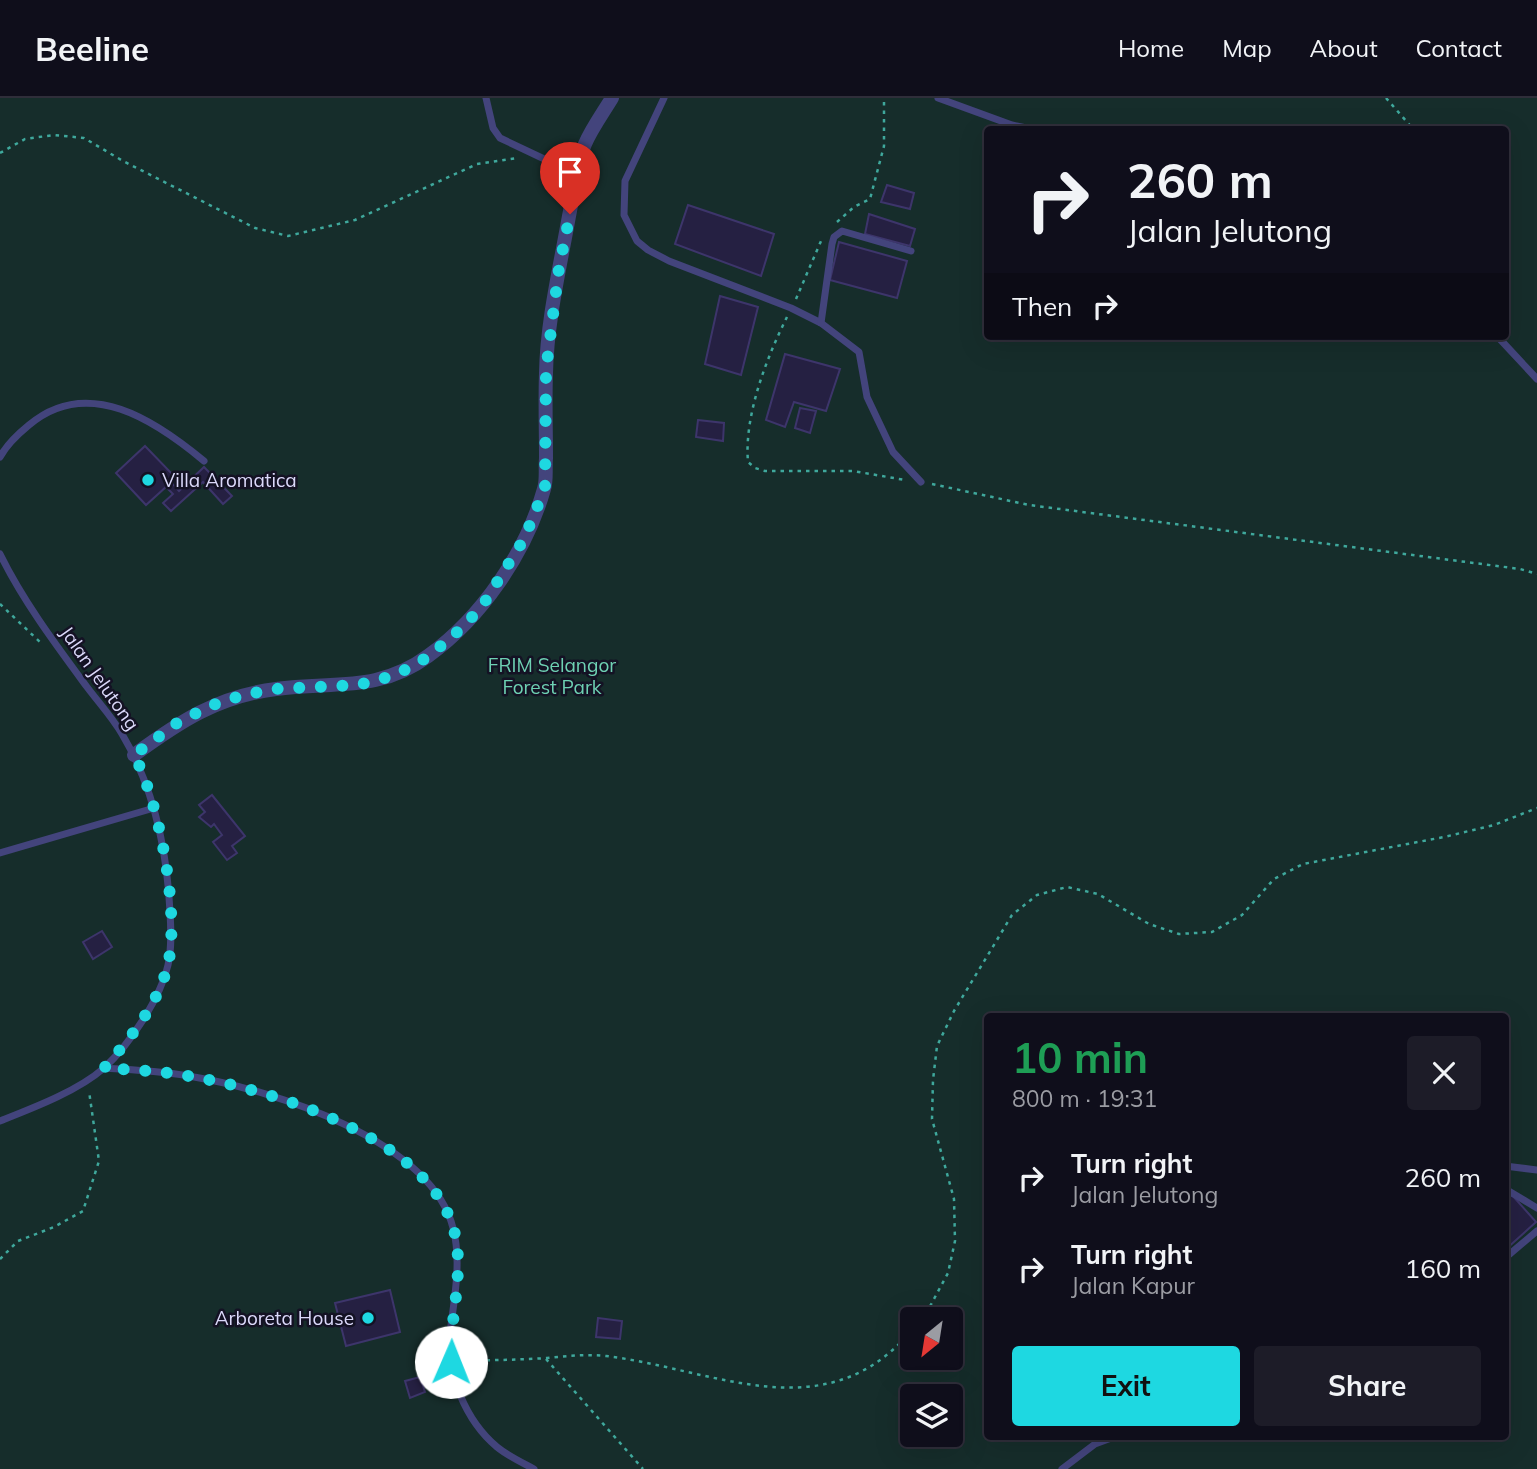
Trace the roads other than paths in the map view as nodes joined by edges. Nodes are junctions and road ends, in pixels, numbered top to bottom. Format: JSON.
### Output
{"nodes":[{"id":1,"x":486,"y":98,"type":"edge"},
{"id":2,"x":612,"y":98,"type":"edge"},
{"id":3,"x":664,"y":98,"type":"edge"},
{"id":4,"x":938,"y":98,"type":"edge"},
{"id":5,"x":1017,"y":126,"type":"edge"},
{"id":6,"x":576,"y":174,"type":"junction"},
{"id":7,"x":911,"y":251,"type":"dead end"},
{"id":8,"x":821,"y":323,"type":"junction"},
{"id":9,"x":1501,"y":340,"type":"edge"},
{"id":10,"x":1537,"y":379,"type":"edge"},
{"id":11,"x":0,"y":457,"type":"edge"},
{"id":12,"x":204,"y":461,"type":"dead end"},
{"id":13,"x":921,"y":482,"type":"road end"},
{"id":14,"x":0,"y":554,"type":"edge"},
{"id":15,"x":134,"y":755,"type":"junction"},
{"id":16,"x":154,"y":808,"type":"junction"},
{"id":17,"x":0,"y":853,"type":"edge"},
{"id":18,"x":104,"y":1068,"type":"junction"},
{"id":19,"x":0,"y":1121,"type":"edge"},
{"id":20,"x":1509,"y":1166,"type":"edge"},
{"id":21,"x":1537,"y":1170,"type":"edge"},
{"id":22,"x":1509,"y":1191,"type":"edge"},
{"id":23,"x":1537,"y":1208,"type":"edge"},
{"id":24,"x":1537,"y":1231,"type":"edge"},
{"id":25,"x":1509,"y":1255,"type":"edge"},
{"id":26,"x":1106,"y":1440,"type":"edge"},
{"id":27,"x":534,"y":1469,"type":"edge"},
{"id":28,"x":1062,"y":1469,"type":"edge"}],
"edges":[{"from":1,"to":6,"type":"lane"},
{"from":2,"to":6,"type":"street"},
{"from":3,"to":8,"type":"lane"},
{"from":4,"to":5,"type":"lane"},
{"from":6,"to":15,"type":"street"},
{"from":7,"to":8,"type":"lane"},
{"from":8,"to":13,"type":"lane"},
{"from":9,"to":10,"type":"lane"},
{"from":11,"to":12,"type":"lane"},
{"from":14,"to":15,"type":"lane","name":"Jalan Jelutong"},
{"from":15,"to":16,"type":"lane","name":"Jalan Jelutong"},
{"from":16,"to":17,"type":"lane"},
{"from":16,"to":18,"type":"lane","name":"Jalan Jelutong"},
{"from":18,"to":19,"type":"lane","name":"Jalan Jelutong"},
{"from":18,"to":27,"type":"lane"},
{"from":20,"to":21,"type":"lane"},
{"from":22,"to":23,"type":"lane"},
{"from":24,"to":25,"type":"lane"},
{"from":26,"to":28,"type":"lane"}]}
